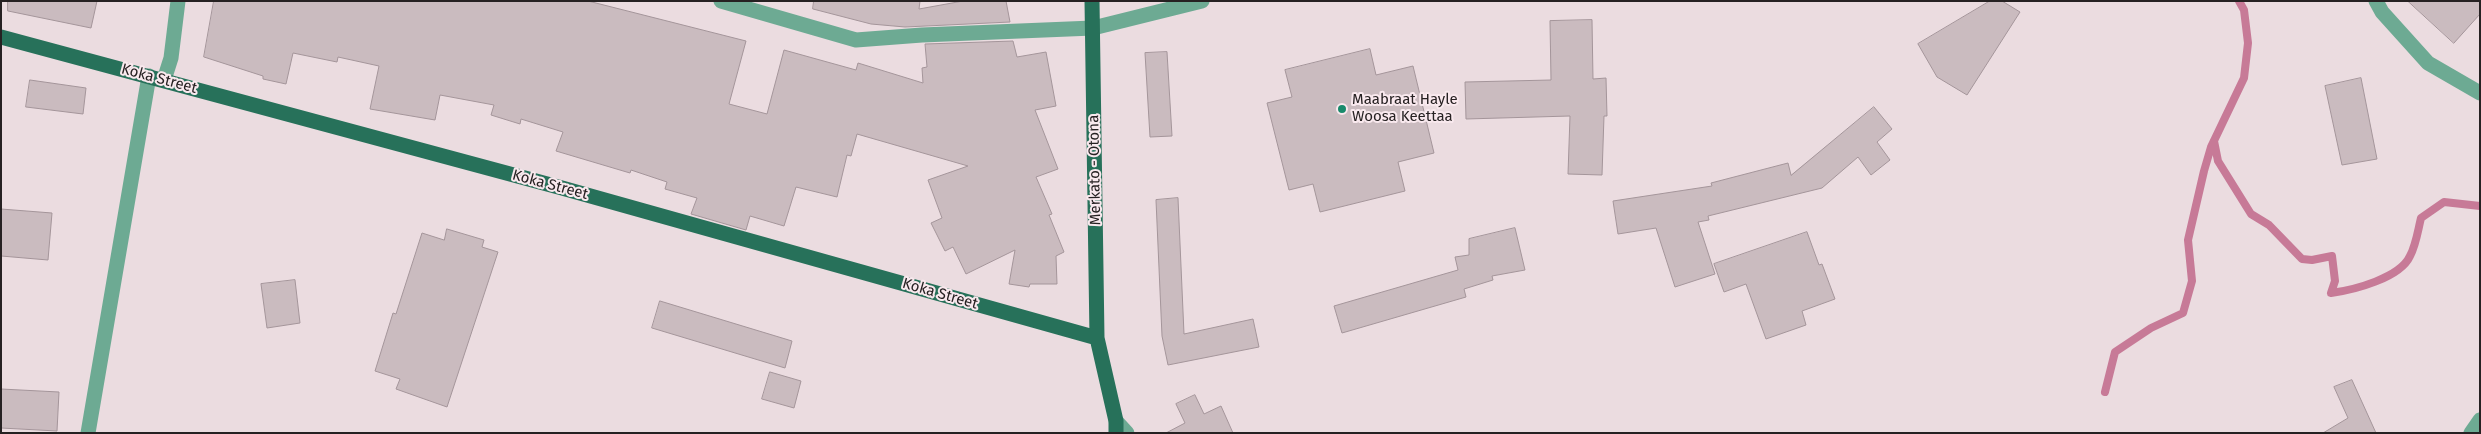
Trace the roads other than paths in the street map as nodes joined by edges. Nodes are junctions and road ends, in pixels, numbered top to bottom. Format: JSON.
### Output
{"nodes":[{"id":1,"x":178,"y":1,"type":"edge"},
{"id":2,"x":721,"y":1,"type":"edge"},
{"id":3,"x":1092,"y":1,"type":"edge"},
{"id":4,"x":1202,"y":1,"type":"edge"},
{"id":5,"x":2383,"y":5,"type":"edge"},
{"id":6,"x":1093,"y":28,"type":"junction"},
{"id":7,"x":1,"y":37,"type":"edge"},
{"id":8,"x":156,"y":78,"type":"junction"},
{"id":9,"x":2480,"y":93,"type":"edge"},
{"id":10,"x":1097,"y":338,"type":"junction"},
{"id":11,"x":2480,"y":420,"type":"edge"},
{"id":12,"x":1116,"y":427,"type":"edge"},
{"id":13,"x":88,"y":433,"type":"edge"},
{"id":14,"x":1127,"y":433,"type":"edge"},
{"id":15,"x":2471,"y":433,"type":"edge"}],
"edges":[{"from":1,"to":8,"type":"street"},
{"from":2,"to":6,"type":"street"},
{"from":3,"to":6,"type":"main road","name":"Merkato - Otona"},
{"from":4,"to":6,"type":"street"},
{"from":5,"to":9,"type":"street"},
{"from":6,"to":10,"type":"main road","name":"Merkato - Otona"},
{"from":7,"to":8,"type":"main road","name":"Koka Street"},
{"from":8,"to":10,"type":"main road","name":"Koka Street"},
{"from":8,"to":13,"type":"street"},
{"from":10,"to":12,"type":"main road","name":"Merkato - Otona"},
{"from":11,"to":15,"type":"street"},
{"from":12,"to":14,"type":"street"}]}
